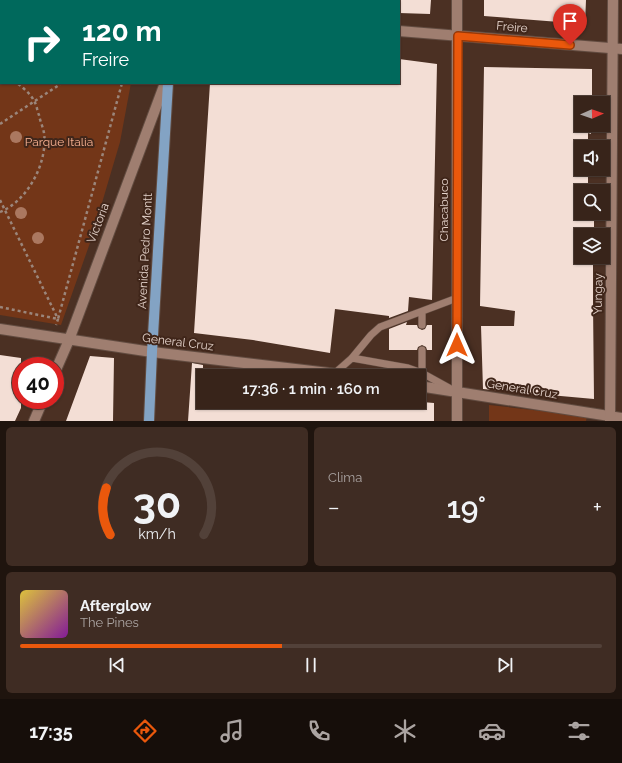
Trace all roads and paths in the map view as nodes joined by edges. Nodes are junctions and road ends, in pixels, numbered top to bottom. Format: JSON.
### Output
{"nodes":[{"id":1,"x":457,"y":0,"type":"edge"},
{"id":2,"x":613,"y":0,"type":"edge"},
{"id":3,"x":400,"y":31,"type":"edge"},
{"id":4,"x":458,"y":36,"type":"junction"},
{"id":5,"x":618,"y":49,"type":"edge"},
{"id":6,"x":18,"y":84,"type":"edge"},
{"id":7,"x":60,"y":84,"type":"edge"},
{"id":8,"x":122,"y":84,"type":"edge"},
{"id":9,"x":165,"y":84,"type":"edge"},
{"id":10,"x":168,"y":84,"type":"edge"},
{"id":11,"x":34,"y":101,"type":"junction"},
{"id":12,"x":0,"y":124,"type":"edge"},
{"id":13,"x":0,"y":200,"type":"edge"},
{"id":14,"x":5,"y":210,"type":"junction"},
{"id":15,"x":0,"y":212,"type":"edge"},
{"id":16,"x":457,"y":298,"type":"junction"},
{"id":17,"x":0,"y":307,"type":"edge"},
{"id":18,"x":422,"y":312,"type":"junction"},
{"id":19,"x":58,"y":319,"type":"junction"},
{"id":20,"x":422,"y":325,"type":"dead end"},
{"id":21,"x":0,"y":329,"type":"edge"},
{"id":22,"x":51,"y":337,"type":"junction"},
{"id":23,"x":69,"y":340,"type":"junction"},
{"id":24,"x":422,"y":350,"type":"dead end"},
{"id":25,"x":152,"y":352,"type":"junction"},
{"id":26,"x":62,"y":357,"type":"edge"},
{"id":27,"x":352,"y":358,"type":"junction"},
{"id":28,"x":300,"y":369,"type":"edge"},
{"id":29,"x":340,"y":369,"type":"edge"},
{"id":30,"x":411,"y":369,"type":"edge"},
{"id":31,"x":422,"y":369,"type":"edge"},
{"id":32,"x":426,"y":375,"type":"edge"},
{"id":33,"x":426,"y":387,"type":"edge"},
{"id":34,"x":456,"y":392,"type":"junction"},
{"id":35,"x":39,"y":409,"type":"edge"},
{"id":36,"x":622,"y":418,"type":"edge"},
{"id":37,"x":610,"y":419,"type":"edge"},
{"id":38,"x":34,"y":421,"type":"edge"},
{"id":39,"x":149,"y":421,"type":"edge"},
{"id":40,"x":457,"y":421,"type":"edge"}],
"edges":[{"from":1,"to":4,"type":"street","name":"Chacabuco"},
{"from":2,"to":5,"type":"street","name":"Yungay"},
{"from":3,"to":4,"type":"street","name":"Freire"},
{"from":4,"to":5,"type":"street","name":"Freire"},
{"from":4,"to":16,"type":"street","name":"Chacabuco"},
{"from":5,"to":37,"type":"street","name":"Yungay"},
{"from":6,"to":11,"type":"path"},
{"from":7,"to":11,"type":"path"},
{"from":8,"to":19,"type":"path"},
{"from":9,"to":23,"type":"street","name":"Victoria"},
{"from":10,"to":25,"type":"main road","name":"Avenida Pedro Montt"},
{"from":11,"to":12,"type":"path"},
{"from":11,"to":14,"type":"path"},
{"from":13,"to":14,"type":"path"},
{"from":14,"to":15,"type":"path"},
{"from":14,"to":19,"type":"path"},
{"from":16,"to":18,"type":"lane"},
{"from":16,"to":34,"type":"street","name":"Chacabuco"},
{"from":17,"to":19,"type":"path"},
{"from":18,"to":20,"type":"lane"},
{"from":18,"to":27,"type":"lane"},
{"from":19,"to":22,"type":"path"},
{"from":21,"to":22,"type":"street","name":"General Cruz"},
{"from":22,"to":23,"type":"street","name":"General Cruz"},
{"from":23,"to":25,"type":"street","name":"General Cruz"},
{"from":23,"to":26,"type":"street","name":"Victoria"},
{"from":24,"to":31,"type":"lane"},
{"from":25,"to":28,"type":"street","name":"General Cruz"},
{"from":25,"to":39,"type":"main road","name":"Avenida Pedro Montt"},
{"from":27,"to":29,"type":"lane"},
{"from":27,"to":30,"type":"lane"},
{"from":32,"to":34,"type":"lane"},
{"from":33,"to":34,"type":"street","name":"General Cruz"},
{"from":34,"to":37,"type":"street","name":"General Cruz"},
{"from":34,"to":40,"type":"street","name":"Chacabuco"},
{"from":35,"to":38,"type":"street"},
{"from":36,"to":37,"type":"street","name":"General Cruz"}]}
